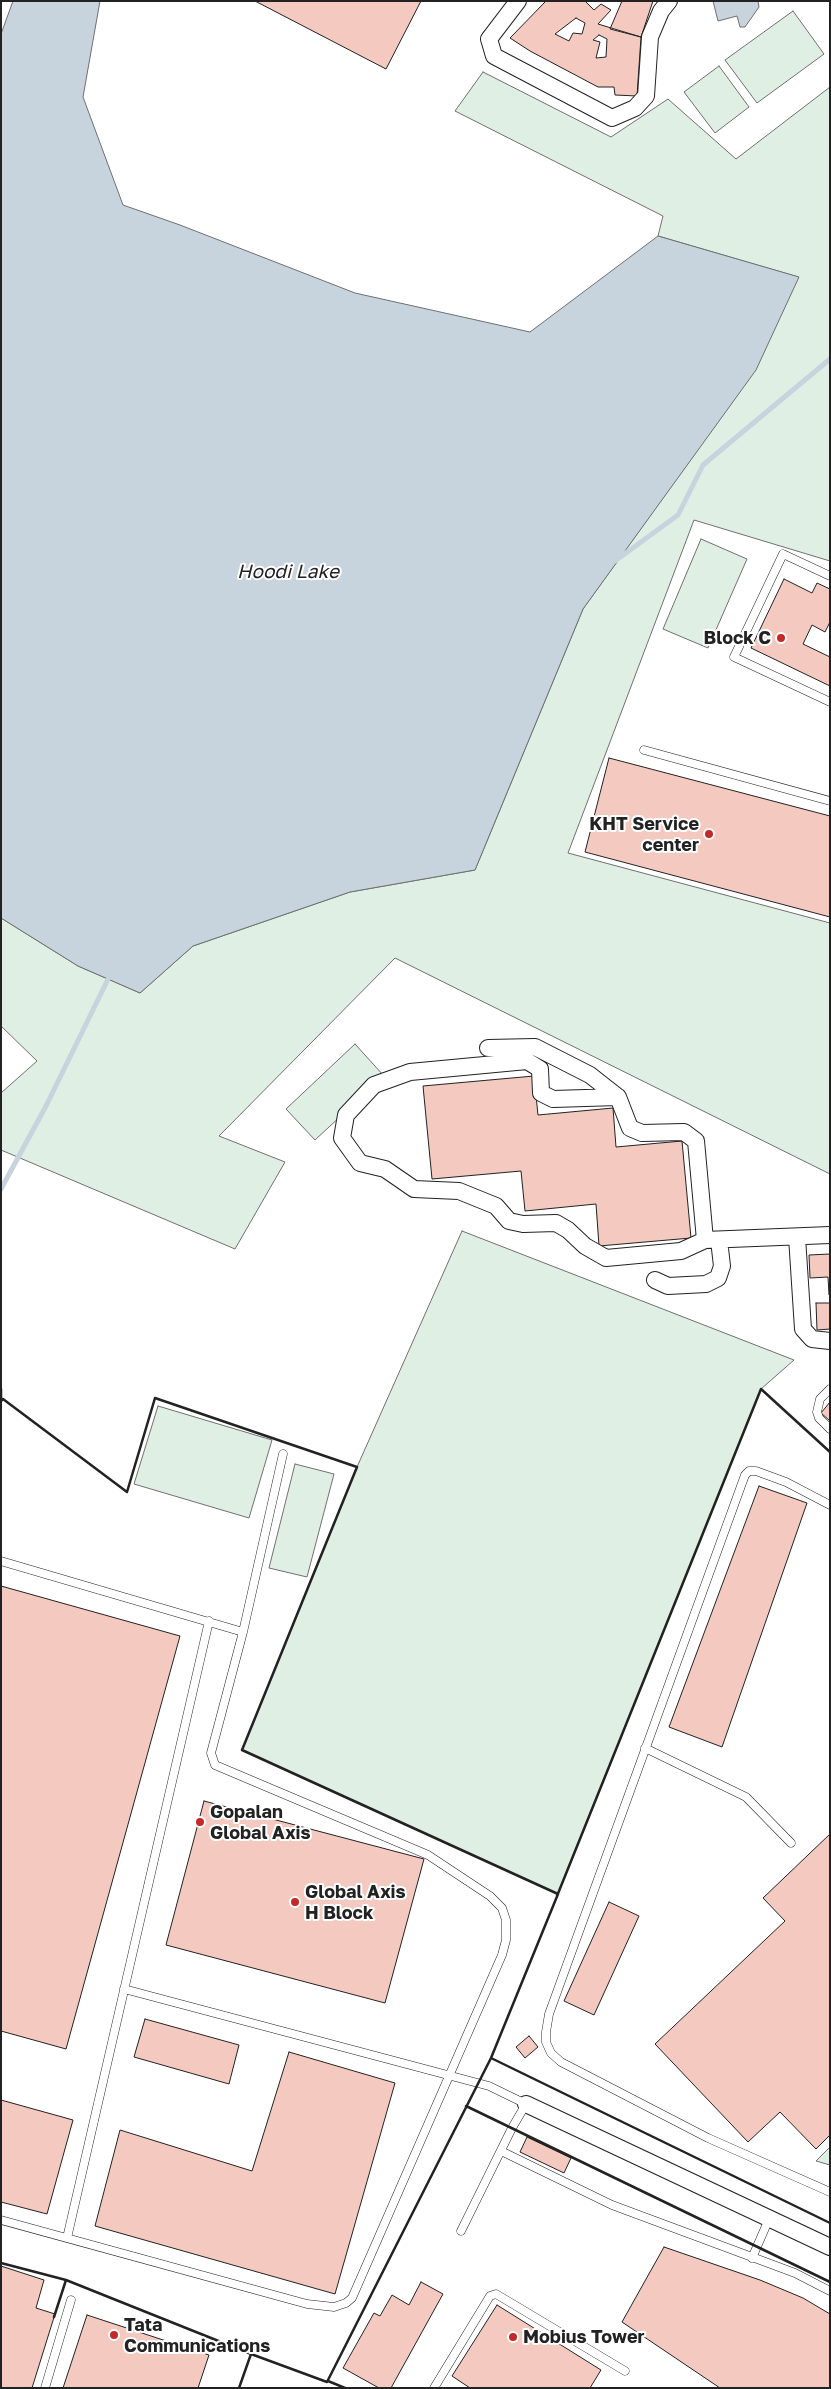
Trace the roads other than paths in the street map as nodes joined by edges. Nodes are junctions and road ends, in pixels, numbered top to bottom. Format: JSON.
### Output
{"nodes":[{"id":1,"x":518,"y":1,"type":"edge"},
{"id":2,"x":669,"y":1,"type":"edge"},
{"id":3,"x":830,"y":576,"type":"edge"},
{"id":4,"x":830,"y":702,"type":"edge"},
{"id":5,"x":644,"y":750,"type":"dead end"},
{"id":6,"x":830,"y":801,"type":"edge"},
{"id":7,"x":488,"y":1048,"type":"dead end"},
{"id":8,"x":618,"y":1097,"type":"junction"},
{"id":9,"x":830,"y":1235,"type":"edge"},
{"id":10,"x":796,"y":1237,"type":"junction"},
{"id":11,"x":712,"y":1240,"type":"junction"},
{"id":12,"x":655,"y":1280,"type":"dead end"},
{"id":13,"x":830,"y":1341,"type":"edge"},
{"id":14,"x":830,"y":1389,"type":"edge"},
{"id":15,"x":830,"y":1429,"type":"edge"},
{"id":16,"x":283,"y":1454,"type":"dead end"},
{"id":17,"x":830,"y":1505,"type":"edge"},
{"id":18,"x":1,"y":1561,"type":"edge"},
{"id":19,"x":209,"y":1621,"type":"junction"},
{"id":20,"x":242,"y":1632,"type":"junction"},
{"id":21,"x":645,"y":1748,"type":"junction"},
{"id":22,"x":791,"y":1843,"type":"dead end"},
{"id":23,"x":124,"y":1989,"type":"junction"},
{"id":24,"x":447,"y":2076,"type":"junction"},
{"id":25,"x":526,"y":2104,"type":"junction"},
{"id":26,"x":501,"y":2151,"type":"junction"},
{"id":27,"x":830,"y":2192,"type":"edge"},
{"id":28,"x":769,"y":2219,"type":"junction"},
{"id":29,"x":1,"y":2220,"type":"edge"},
{"id":30,"x":461,"y":2231,"type":"dead end"},
{"id":31,"x":66,"y":2238,"type":"junction"},
{"id":32,"x":830,"y":2247,"type":"edge"},
{"id":33,"x":752,"y":2258,"type":"junction"},
{"id":34,"x":830,"y":2291,"type":"edge"},
{"id":35,"x":71,"y":2300,"type":"dead end"},
{"id":36,"x":625,"y":2371,"type":"dead end"},
{"id":37,"x":45,"y":2388,"type":"edge"},
{"id":38,"x":434,"y":2388,"type":"edge"}],
"edges":[{"from":1,"to":2,"type":"street"},
{"from":3,"to":4,"type":"lane"},
{"from":5,"to":6,"type":"lane"},
{"from":7,"to":8,"type":"street"},
{"from":8,"to":11,"type":"street"},
{"from":8,"to":11,"type":"street"},
{"from":9,"to":10,"type":"street"},
{"from":10,"to":11,"type":"street"},
{"from":10,"to":13,"type":"street"},
{"from":11,"to":12,"type":"street"},
{"from":14,"to":15,"type":"lane"},
{"from":16,"to":20,"type":"lane"},
{"from":17,"to":21,"type":"lane"},
{"from":18,"to":19,"type":"lane"},
{"from":19,"to":20,"type":"lane"},
{"from":19,"to":23,"type":"lane"},
{"from":20,"to":24,"type":"lane"},
{"from":21,"to":22,"type":"lane"},
{"from":21,"to":27,"type":"lane"},
{"from":23,"to":24,"type":"lane"},
{"from":23,"to":31,"type":"lane"},
{"from":24,"to":25,"type":"lane"},
{"from":24,"to":31,"type":"lane"},
{"from":25,"to":26,"type":"lane"},
{"from":25,"to":28,"type":"street"},
{"from":26,"to":30,"type":"lane"},
{"from":26,"to":33,"type":"lane"},
{"from":28,"to":32,"type":"street"},
{"from":28,"to":33,"type":"lane"},
{"from":29,"to":31,"type":"lane"},
{"from":33,"to":34,"type":"lane"},
{"from":35,"to":37,"type":"lane"},
{"from":36,"to":38,"type":"lane"}]}
